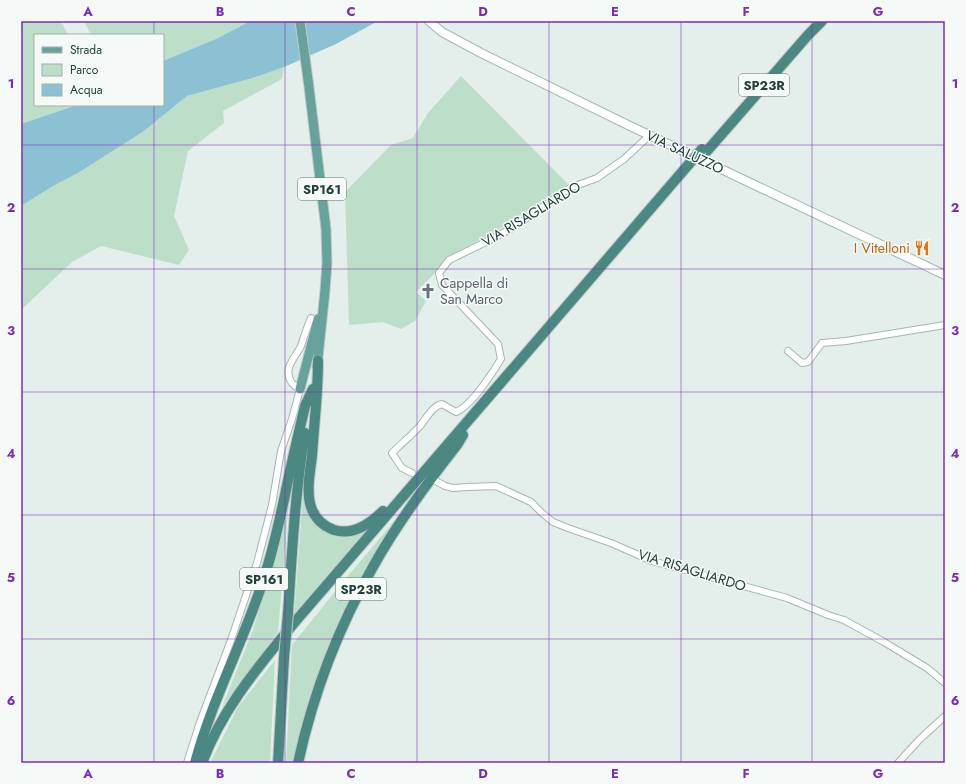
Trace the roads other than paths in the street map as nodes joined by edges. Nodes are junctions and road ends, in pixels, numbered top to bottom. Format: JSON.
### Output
{"nodes":[{"id":1,"x":300,"y":21,"type":"edge"},
{"id":2,"x":429,"y":21,"type":"edge"},
{"id":3,"x":814,"y":21,"type":"edge"},
{"id":4,"x":822,"y":21,"type":"edge"},
{"id":5,"x":650,"y":135,"type":"junction"},
{"id":6,"x":704,"y":150,"type":"junction"},
{"id":7,"x":945,"y":275,"type":"edge"},
{"id":8,"x":325,"y":291,"type":"junction"},
{"id":9,"x":311,"y":318,"type":"dead end"},
{"id":10,"x":945,"y":325,"type":"edge"},
{"id":11,"x":788,"y":351,"type":"dead end"},
{"id":12,"x":318,"y":361,"type":"junction"},
{"id":13,"x":300,"y":389,"type":"junction"},
{"id":14,"x":313,"y":389,"type":"junction"},
{"id":15,"x":458,"y":436,"type":"junction"},
{"id":16,"x":412,"y":473,"type":"dead end"},
{"id":17,"x":434,"y":480,"type":"dead end"},
{"id":18,"x":945,"y":683,"type":"edge"},
{"id":19,"x":945,"y":716,"type":"edge"},
{"id":20,"x":187,"y":763,"type":"edge"},
{"id":21,"x":195,"y":763,"type":"edge"},
{"id":22,"x":202,"y":763,"type":"edge"},
{"id":23,"x":206,"y":763,"type":"edge"},
{"id":24,"x":278,"y":763,"type":"edge"},
{"id":25,"x":298,"y":763,"type":"edge"},
{"id":26,"x":898,"y":763,"type":"edge"}],
"edges":[{"from":1,"to":8,"type":"main road","number":"SP161"},
{"from":2,"to":5,"type":"main road","name":"VIA SALUZZO"},
{"from":3,"to":6,"type":"highway","number":"SP23R"},
{"from":4,"to":6,"type":"highway","number":"SP23R"},
{"from":5,"to":7,"type":"main road","name":"VIA SALUZZO"},
{"from":5,"to":16,"type":"street","name":"VIA RISAGLIARDO"},
{"from":6,"to":15,"type":"highway","number":"SP23R","bridge":true},
{"from":8,"to":12,"type":"main road","number":"SP161"},
{"from":8,"to":13,"type":"main road"},
{"from":9,"to":13,"type":"street"},
{"from":10,"to":11,"type":"street"},
{"from":12,"to":14,"type":"main road","number":"SP161"},
{"from":12,"to":15,"type":"highway","number":"SP161"},
{"from":13,"to":20,"type":"street"},
{"from":14,"to":21,"type":"highway","number":"SP161"},
{"from":14,"to":24,"type":"highway","number":"SP161","bridge":true},
{"from":15,"to":22,"type":"highway","number":"SP23R"},
{"from":15,"to":23,"type":"highway","number":"SP23R"},
{"from":15,"to":25,"type":"highway","number":"SP23R"},
{"from":17,"to":18,"type":"street","name":"VIA RISAGLIARDO"},
{"from":19,"to":26,"type":"street"}]}
